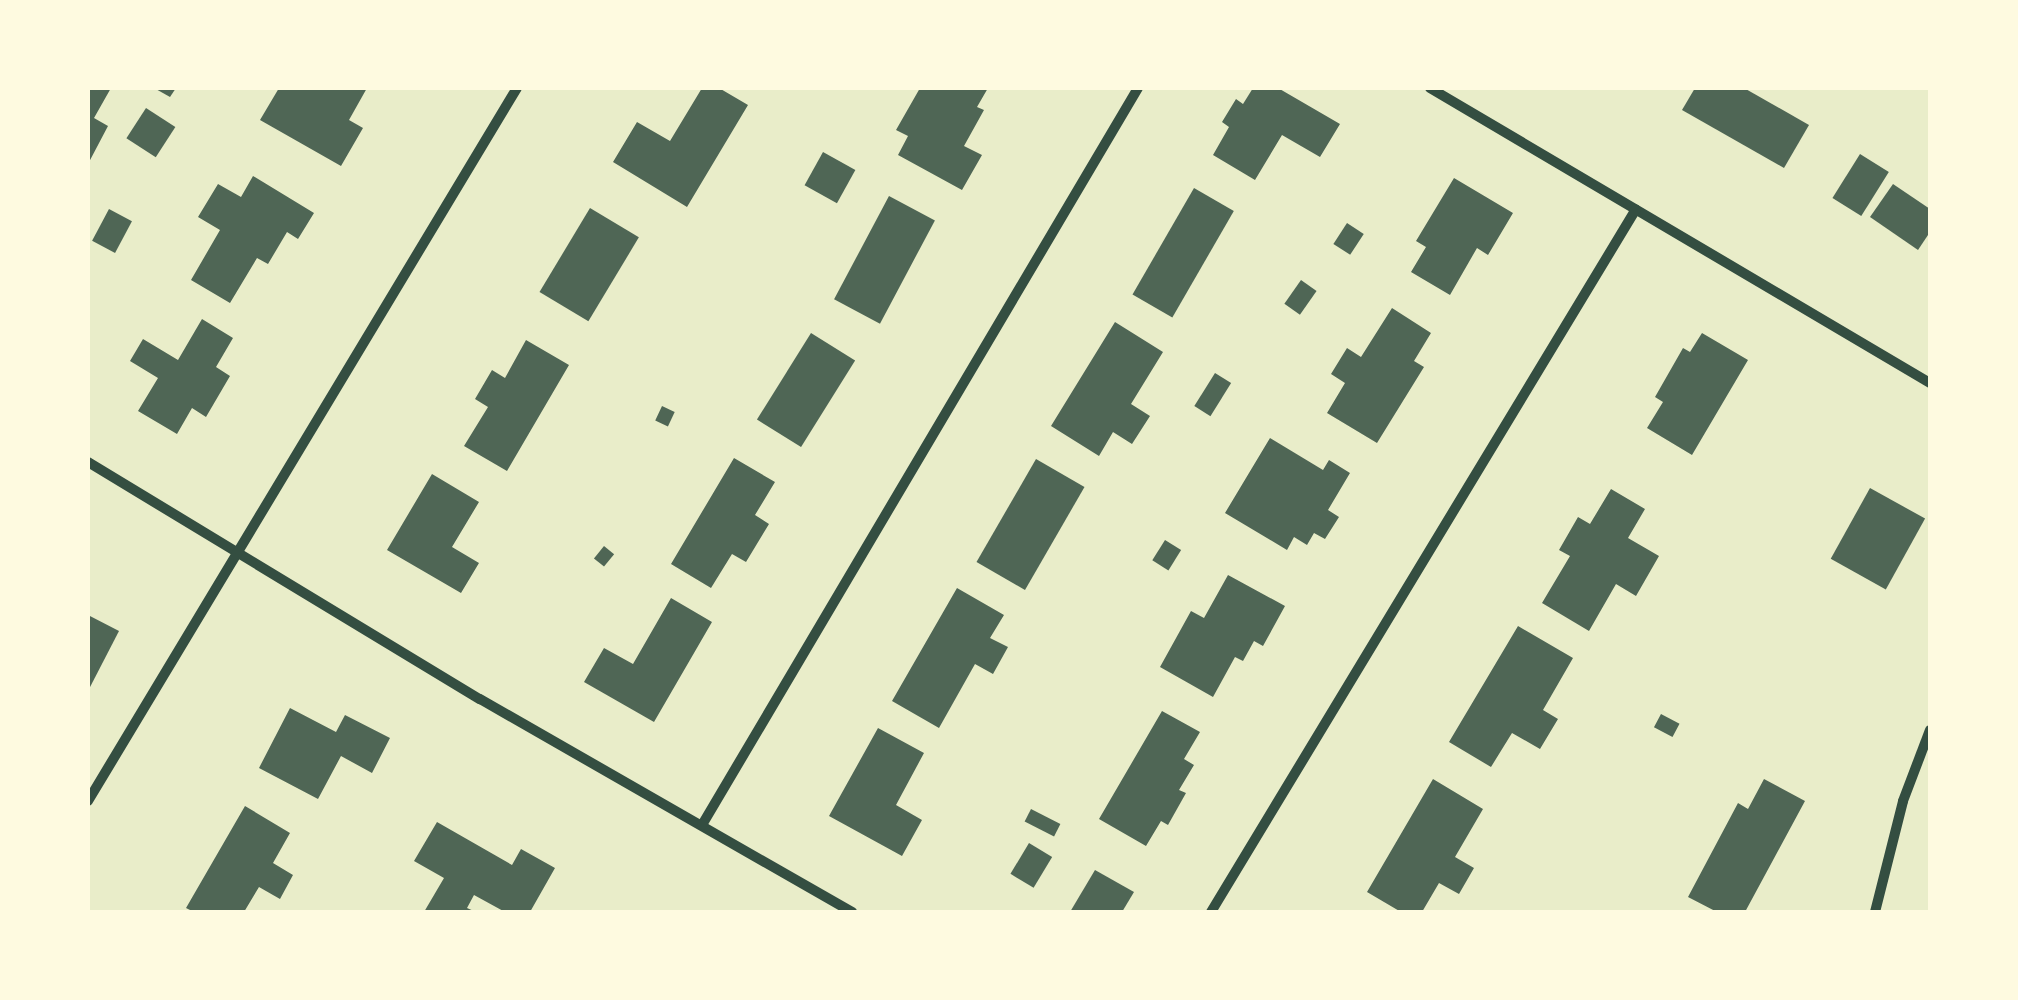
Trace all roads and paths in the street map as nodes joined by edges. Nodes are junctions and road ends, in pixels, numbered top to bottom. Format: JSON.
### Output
{"nodes":[{"id":1,"x":517,"y":88,"type":"edge"},
{"id":2,"x":1138,"y":88,"type":"edge"},
{"id":3,"x":1430,"y":88,"type":"edge"},
{"id":4,"x":1636,"y":209,"type":"junction"},
{"id":5,"x":1930,"y":383,"type":"edge"},
{"id":6,"x":88,"y":462,"type":"edge"},
{"id":7,"x":237,"y":550,"type":"junction"},
{"id":8,"x":1930,"y":730,"type":"edge"},
{"id":9,"x":88,"y":800,"type":"edge"},
{"id":10,"x":702,"y":825,"type":"junction"},
{"id":11,"x":852,"y":912,"type":"edge"},
{"id":12,"x":1210,"y":912,"type":"edge"},
{"id":13,"x":1874,"y":912,"type":"edge"}],
"edges":[{"from":1,"to":7,"type":"street"},
{"from":2,"to":10,"type":"street"},
{"from":3,"to":4,"type":"street"},
{"from":4,"to":5,"type":"street"},
{"from":4,"to":12,"type":"street"},
{"from":6,"to":7,"type":"street"},
{"from":7,"to":9,"type":"street"},
{"from":7,"to":10,"type":"street"},
{"from":8,"to":13,"type":"street"},
{"from":10,"to":11,"type":"street"}]}
